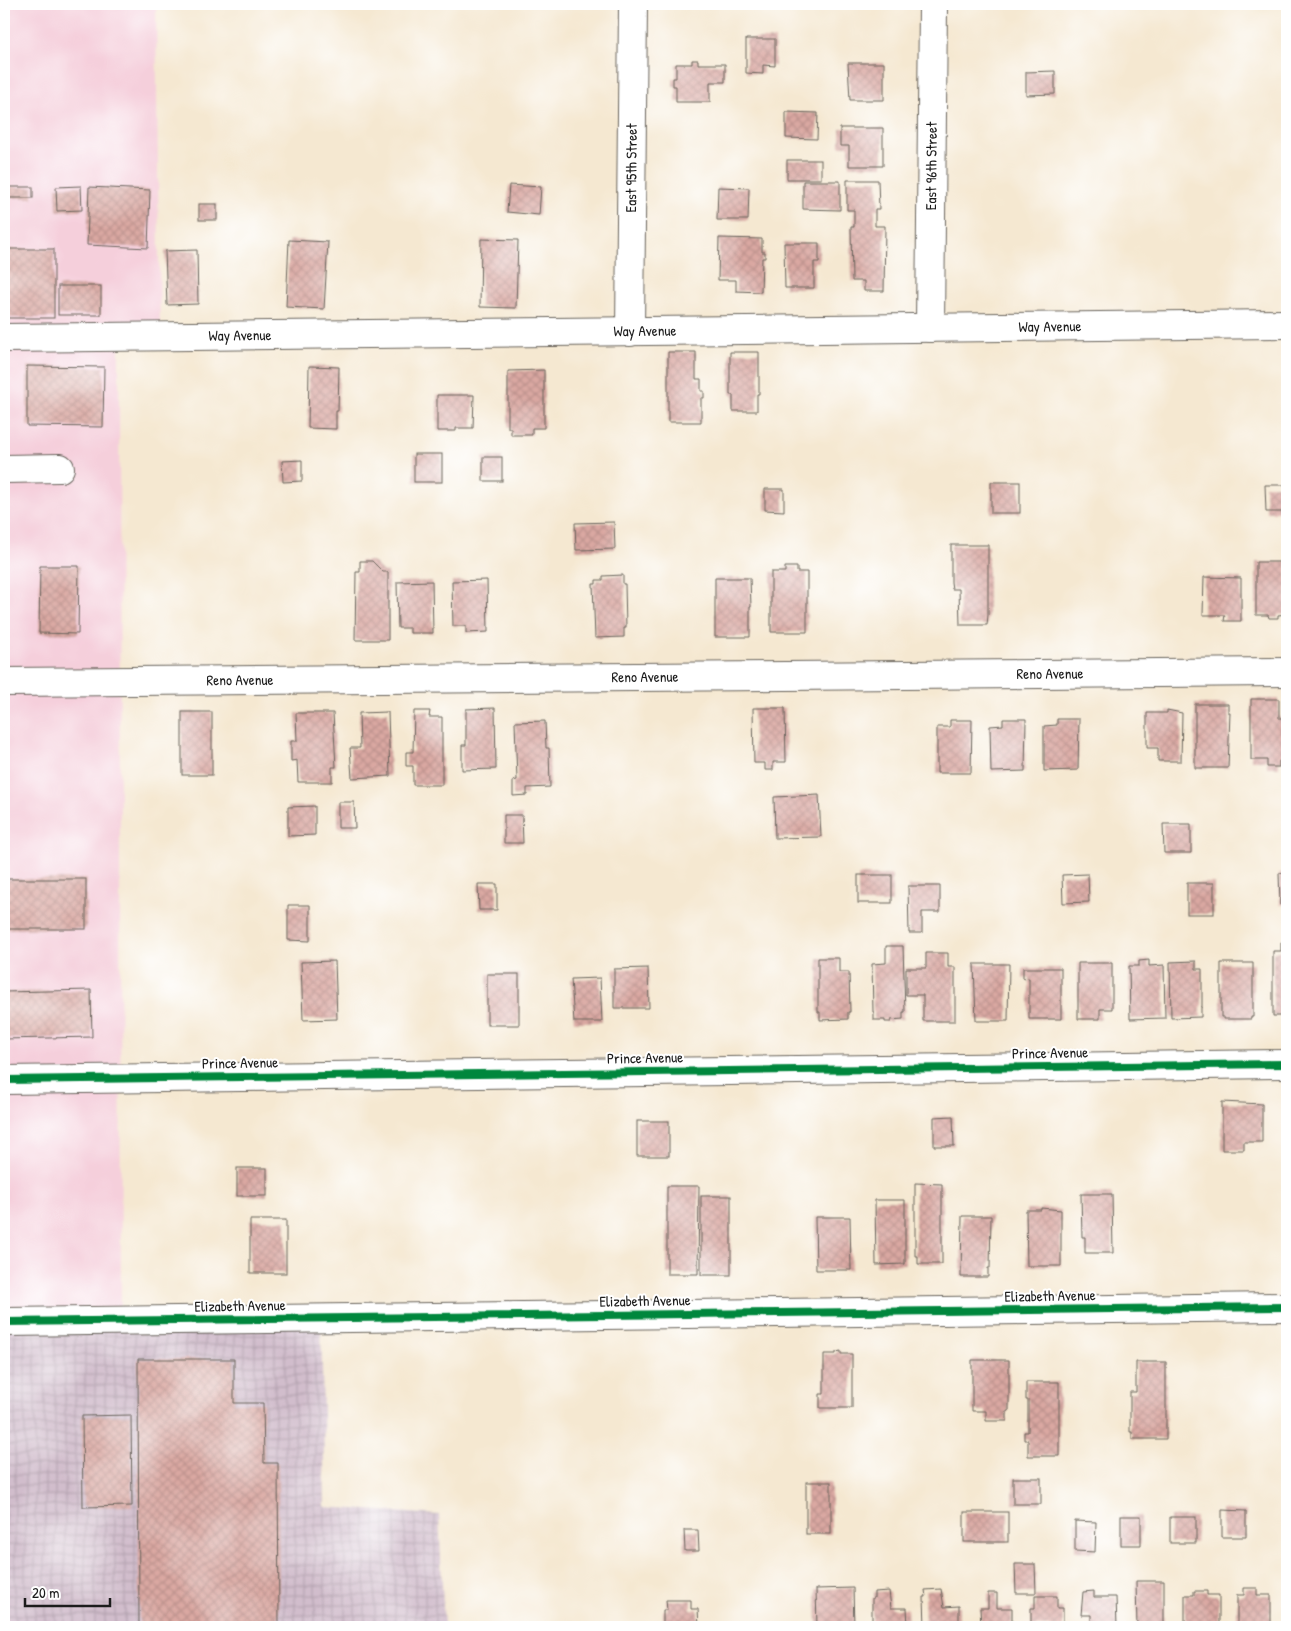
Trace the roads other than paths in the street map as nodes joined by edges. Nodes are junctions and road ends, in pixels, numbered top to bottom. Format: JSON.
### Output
{"nodes":[{"id":1,"x":633,"y":4,"type":"edge"},
{"id":2,"x":933,"y":4,"type":"edge"},
{"id":3,"x":1287,"y":324,"type":"edge"},
{"id":4,"x":930,"y":328,"type":"junction"},
{"id":5,"x":630,"y":332,"type":"junction"},
{"id":6,"x":4,"y":338,"type":"edge"},
{"id":7,"x":60,"y":468,"type":"dead end"},
{"id":8,"x":4,"y":469,"type":"edge"},
{"id":9,"x":1287,"y":672,"type":"edge"},
{"id":10,"x":4,"y":682,"type":"edge"},
{"id":11,"x":1287,"y":1064,"type":"edge"},
{"id":12,"x":4,"y":1080,"type":"edge"},
{"id":13,"x":1287,"y":1307,"type":"edge"},
{"id":14,"x":4,"y":1322,"type":"edge"}],
"edges":[{"from":1,"to":5,"type":"street","name":"East 95th Street"},
{"from":2,"to":4,"type":"street","name":"East 96th Street"},
{"from":3,"to":4,"type":"street","name":"Way Avenue"},
{"from":4,"to":5,"type":"street","name":"Way Avenue"},
{"from":5,"to":6,"type":"street","name":"Way Avenue"},
{"from":7,"to":8,"type":"street"},
{"from":9,"to":10,"type":"street","name":"Reno Avenue"},
{"from":11,"to":12,"type":"street","name":"Prince Avenue"},
{"from":13,"to":14,"type":"street","name":"Elizabeth Avenue"}]}
